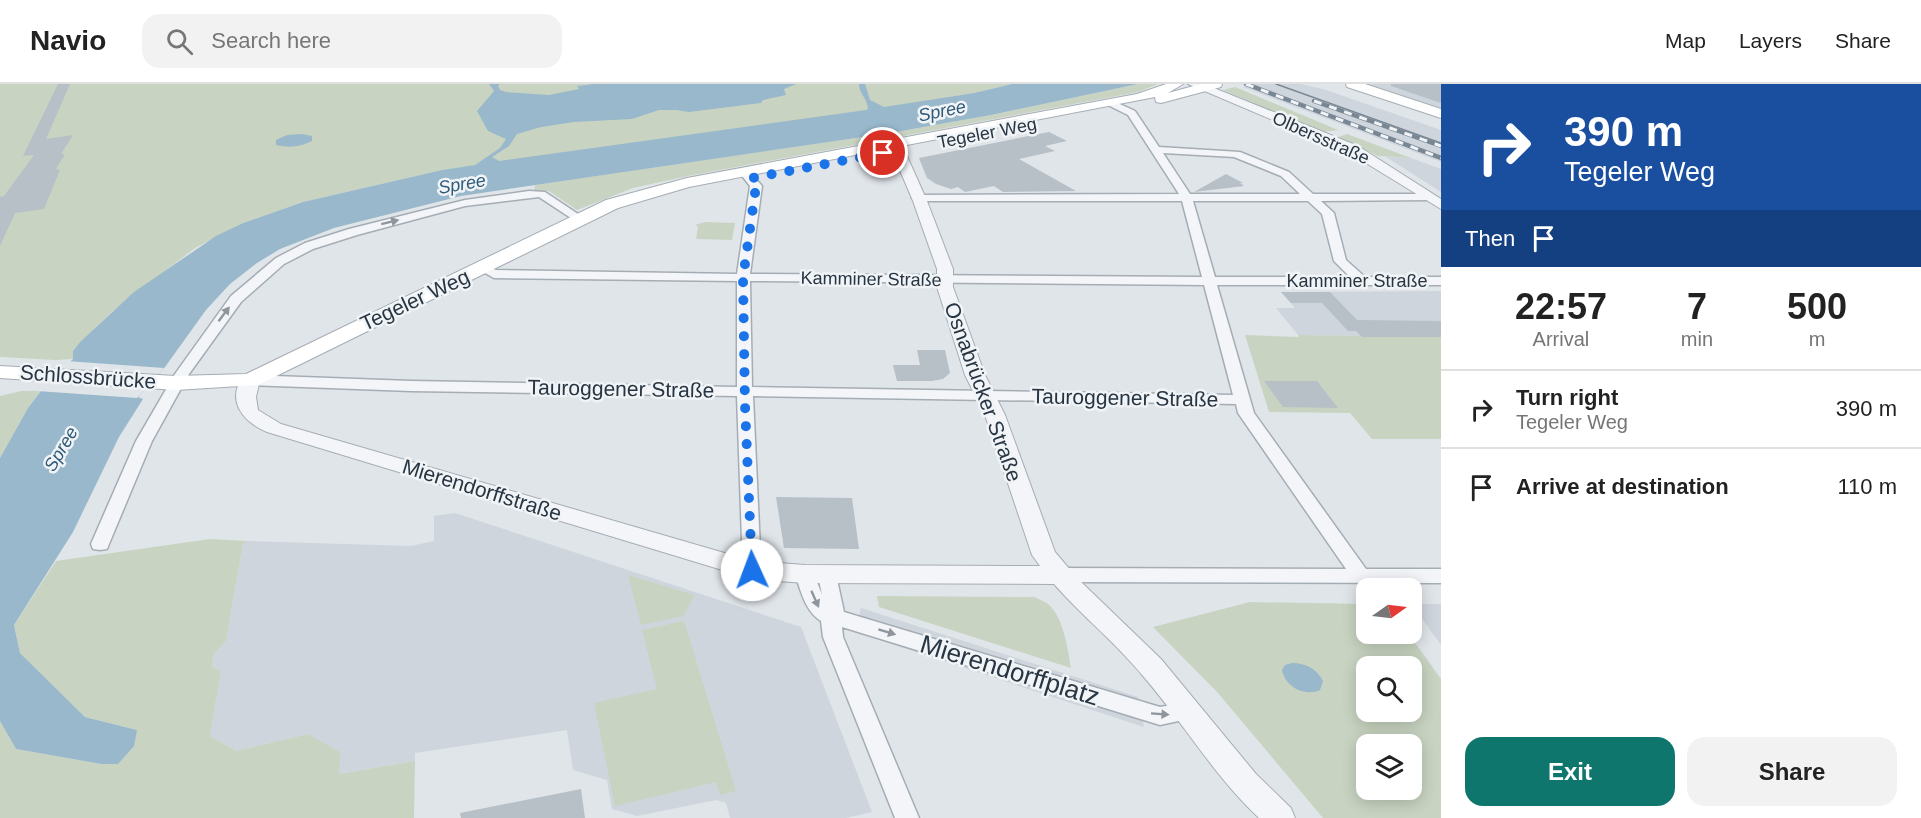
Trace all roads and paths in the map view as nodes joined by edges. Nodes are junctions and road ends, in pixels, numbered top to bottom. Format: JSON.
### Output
{"nodes":[{"id":1,"x":1177,"y":84,"type":"edge"},
{"id":2,"x":1352,"y":84,"type":"edge"},
{"id":3,"x":1204,"y":85,"type":"edge"},
{"id":4,"x":1122,"y":108,"type":"junction"},
{"id":5,"x":1441,"y":114,"type":"edge"},
{"id":6,"x":889,"y":148,"type":"junction"},
{"id":7,"x":1156,"y":150,"type":"junction"},
{"id":8,"x":751,"y":179,"type":"junction"},
{"id":9,"x":918,"y":198,"type":"junction"},
{"id":10,"x":1186,"y":198,"type":"junction"},
{"id":11,"x":1311,"y":198,"type":"junction"},
{"id":12,"x":1436,"y":201,"type":"edge"},
{"id":13,"x":581,"y":220,"type":"junction"},
{"id":14,"x":482,"y":268,"type":"junction"},
{"id":15,"x":743,"y":278,"type":"junction"},
{"id":16,"x":945,"y":279,"type":"junction"},
{"id":17,"x":1361,"y":281,"type":"junction"},
{"id":18,"x":1441,"y":281,"type":"edge"},
{"id":19,"x":1210,"y":282,"type":"junction"},
{"id":20,"x":0,"y":372,"type":"edge"},
{"id":21,"x":250,"y":380,"type":"junction"},
{"id":22,"x":176,"y":383,"type":"junction"},
{"id":23,"x":744,"y":391,"type":"junction"},
{"id":24,"x":985,"y":395,"type":"junction"},
{"id":25,"x":1244,"y":400,"type":"junction"},
{"id":26,"x":100,"y":544,"type":"dead end"},
{"id":27,"x":752,"y":570,"type":"junction"},
{"id":28,"x":816,"y":574,"type":"junction"},
{"id":29,"x":1058,"y":575,"type":"junction"},
{"id":30,"x":1360,"y":576,"type":"junction"},
{"id":31,"x":1441,"y":576,"type":"edge"},
{"id":32,"x":831,"y":619,"type":"junction"},
{"id":33,"x":1189,"y":711,"type":"junction"},
{"id":34,"x":1261,"y":808,"type":"edge"},
{"id":35,"x":907,"y":818,"type":"edge"},
{"id":36,"x":1280,"y":818,"type":"edge"}],
"edges":[{"from":1,"to":4,"type":"main road","name":"Tegeler Weg"},
{"from":2,"to":5,"type":"main road"},
{"from":3,"to":4,"type":"main road","name":"Tegeler Weg"},
{"from":3,"to":12,"type":"street","name":"Olbersstraße"},
{"from":4,"to":6,"type":"main road","name":"Tegeler Weg"},
{"from":4,"to":7,"type":"street"},
{"from":6,"to":8,"type":"main road","name":"Tegeler Weg"},
{"from":6,"to":9,"type":"street","name":"Osnabrücker Straße"},
{"from":7,"to":10,"type":"street"},
{"from":7,"to":11,"type":"street"},
{"from":8,"to":13,"type":"main road","name":"Tegeler Weg"},
{"from":8,"to":15,"type":"street"},
{"from":9,"to":10,"type":"street"},
{"from":9,"to":16,"type":"street","name":"Osnabrücker Straße"},
{"from":10,"to":11,"type":"street"},
{"from":10,"to":19,"type":"street"},
{"from":11,"to":12,"type":"street"},
{"from":11,"to":17,"type":"street"},
{"from":13,"to":14,"type":"main road","name":"Tegeler Weg"},
{"from":22,"to":13,"type":"street","one_way":true},
{"from":14,"to":15,"type":"street","name":"Kamminer Straße"},
{"from":14,"to":21,"type":"main road","name":"Tegeler Weg"},
{"from":15,"to":16,"type":"street","name":"Kamminer Straße"},
{"from":15,"to":23,"type":"street"},
{"from":16,"to":19,"type":"street","name":"Kamminer Straße"},
{"from":16,"to":24,"type":"street","name":"Osnabrücker Straße"},
{"from":17,"to":18,"type":"street","name":"Kamminer Straße"},
{"from":17,"to":19,"type":"street","name":"Kamminer Straße"},
{"from":19,"to":25,"type":"street"},
{"from":20,"to":22,"type":"main road","name":"Schlossbrücke"},
{"from":21,"to":22,"type":"main road","name":"Schlossbrücke"},
{"from":21,"to":23,"type":"street","name":"Tauroggener Straße"},
{"from":21,"to":27,"type":"street","name":"Mierendorffstraße"},
{"from":22,"to":26,"type":"street"},
{"from":23,"to":24,"type":"street","name":"Tauroggener Straße"},
{"from":23,"to":27,"type":"street"},
{"from":24,"to":25,"type":"street","name":"Tauroggener Straße"},
{"from":24,"to":29,"type":"street","name":"Osnabrücker Straße"},
{"from":25,"to":30,"type":"street"},
{"from":27,"to":28,"type":"street"},
{"from":28,"to":29,"type":"street"},
{"from":28,"to":32,"type":"street"},
{"from":29,"to":30,"type":"street"},
{"from":29,"to":33,"type":"street"},
{"from":30,"to":31,"type":"street"},
{"from":32,"to":33,"type":"street","name":"Mierendorffplatz","one_way":true},
{"from":32,"to":35,"type":"street"},
{"from":33,"to":34,"type":"street"},
{"from":34,"to":36,"type":"street"}]}
